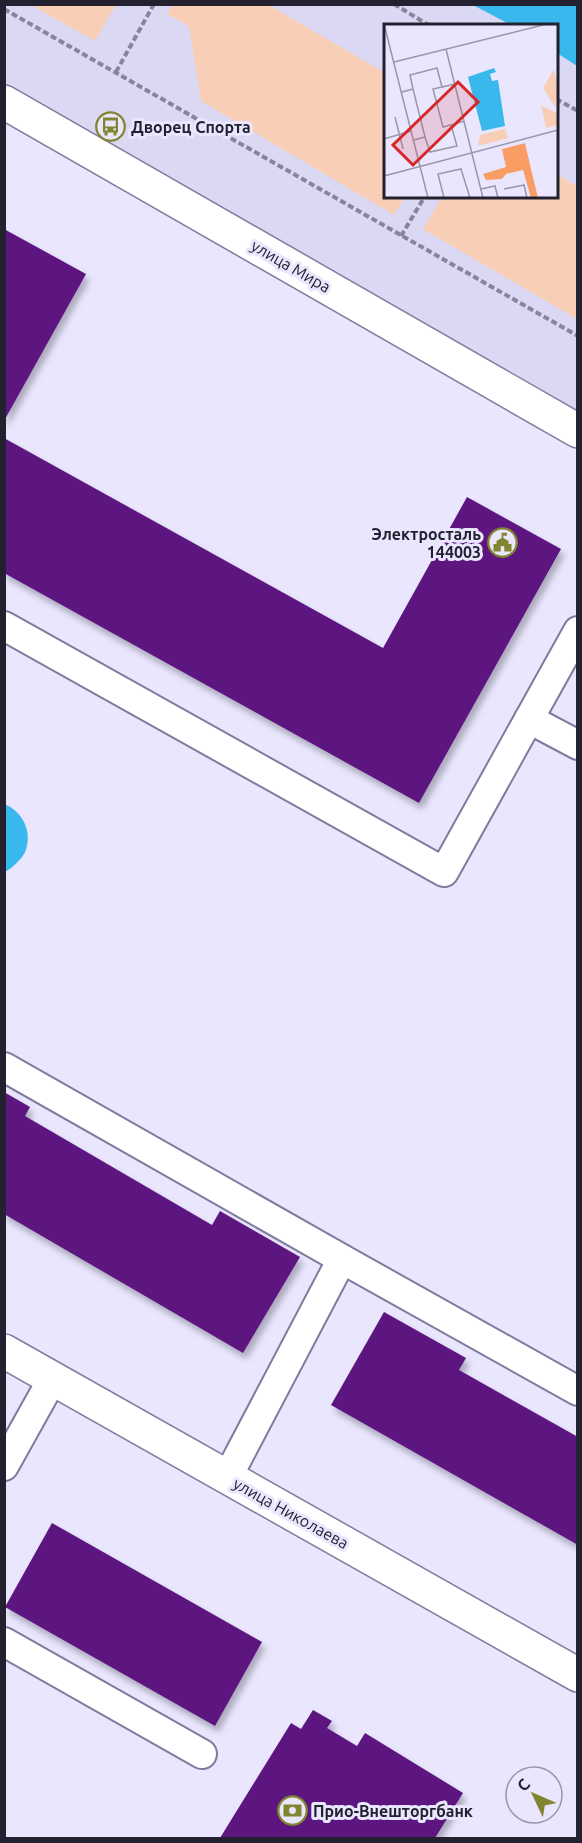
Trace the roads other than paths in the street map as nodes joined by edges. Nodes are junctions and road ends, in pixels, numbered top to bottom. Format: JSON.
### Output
{"nodes":[{"id":1,"x":4,"y":102,"type":"edge"},
{"id":2,"x":578,"y":431,"type":"edge"},
{"id":3,"x":4,"y":626,"type":"edge"},
{"id":4,"x":578,"y":631,"type":"edge"},
{"id":5,"x":529,"y":719,"type":"junction"},
{"id":6,"x":578,"y":745,"type":"edge"},
{"id":7,"x":4,"y":1066,"type":"edge"},
{"id":8,"x":342,"y":1259,"type":"junction"},
{"id":9,"x":4,"y":1351,"type":"edge"},
{"id":10,"x":53,"y":1378,"type":"junction"},
{"id":11,"x":578,"y":1391,"type":"edge"},
{"id":12,"x":4,"y":1466,"type":"edge"},
{"id":13,"x":227,"y":1478,"type":"junction"},
{"id":14,"x":4,"y":1642,"type":"edge"},
{"id":15,"x":578,"y":1675,"type":"edge"},
{"id":16,"x":202,"y":1754,"type":"dead end"}],
"edges":[{"from":1,"to":2,"type":"main road","name":"улица Мира"},
{"from":3,"to":5,"type":"lane"},
{"from":4,"to":5,"type":"lane"},
{"from":5,"to":6,"type":"lane"},
{"from":7,"to":8,"type":"lane"},
{"from":8,"to":11,"type":"lane"},
{"from":8,"to":13,"type":"lane"},
{"from":9,"to":10,"type":"main road","name":"улица Николаева"},
{"from":10,"to":12,"type":"lane"},
{"from":10,"to":13,"type":"main road","name":"улица Николаева"},
{"from":13,"to":15,"type":"main road","name":"улица Николаева"},
{"from":14,"to":16,"type":"lane"}]}
